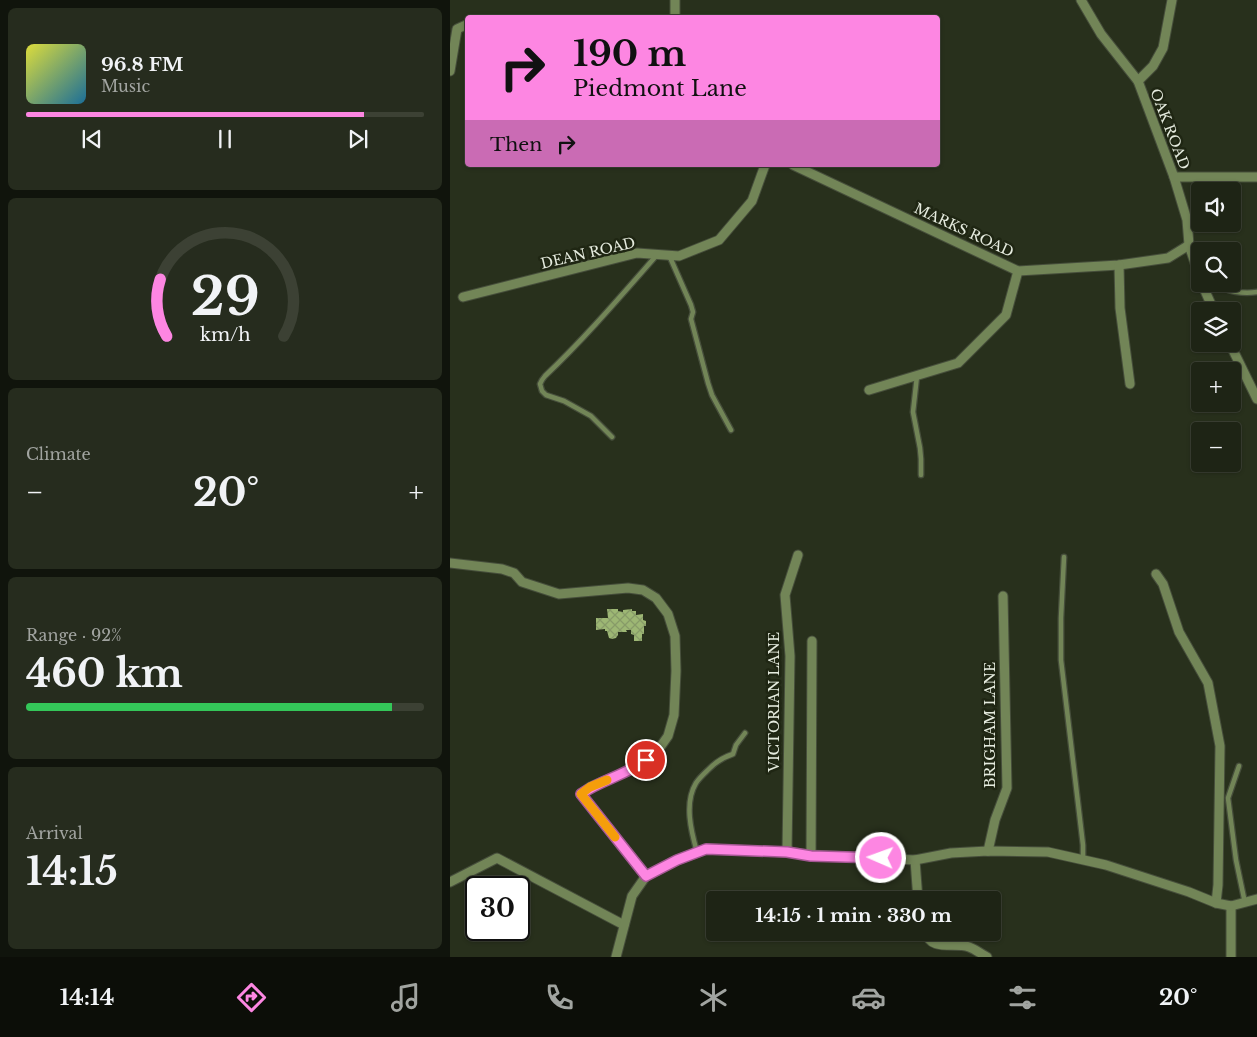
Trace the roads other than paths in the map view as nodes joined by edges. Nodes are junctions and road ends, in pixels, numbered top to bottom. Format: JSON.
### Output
{"nodes":[{"id":1,"x":675,"y":0,"type":"edge"},
{"id":2,"x":1080,"y":0,"type":"edge"},
{"id":3,"x":1172,"y":0,"type":"edge"},
{"id":4,"x":675,"y":15,"type":"edge"},
{"id":5,"x":465,"y":25,"type":"edge"},
{"id":6,"x":450,"y":71,"type":"edge"},
{"id":7,"x":1138,"y":81,"type":"junction"},
{"id":8,"x":764,"y":167,"type":"edge"},
{"id":9,"x":797,"y":167,"type":"edge"},
{"id":10,"x":1174,"y":177,"type":"junction"},
{"id":11,"x":1257,"y":177,"type":"edge"},
{"id":12,"x":1189,"y":245,"type":"junction"},
{"id":13,"x":1191,"y":251,"type":"edge"},
{"id":14,"x":656,"y":254,"type":"junction"},
{"id":15,"x":669,"y":255,"type":"junction"},
{"id":16,"x":1119,"y":265,"type":"junction"},
{"id":17,"x":1018,"y":271,"type":"junction"},
{"id":18,"x":1241,"y":291,"type":"edge"},
{"id":19,"x":1257,"y":292,"type":"edge"},
{"id":20,"x":463,"y":297,"type":"dead end"},
{"id":21,"x":1234,"y":352,"type":"edge"},
{"id":22,"x":917,"y":375,"type":"junction"},
{"id":23,"x":1130,"y":384,"type":"dead end"},
{"id":24,"x":869,"y":390,"type":"dead end"},
{"id":25,"x":1257,"y":399,"type":"edge"},
{"id":26,"x":732,"y":430,"type":"dead end"},
{"id":27,"x":612,"y":436,"type":"dead end"},
{"id":28,"x":921,"y":475,"type":"dead end"},
{"id":29,"x":798,"y":555,"type":"dead end"},
{"id":30,"x":1064,"y":557,"type":"dead end"},
{"id":31,"x":450,"y":563,"type":"edge"},
{"id":32,"x":1156,"y":574,"type":"dead end"},
{"id":33,"x":1003,"y":596,"type":"dead end"},
{"id":34,"x":812,"y":641,"type":"dead end"},
{"id":35,"x":745,"y":733,"type":"dead end"},
{"id":36,"x":1239,"y":766,"type":"dead end"},
{"id":37,"x":988,"y":851,"type":"junction"},
{"id":38,"x":697,"y":852,"type":"junction"},
{"id":39,"x":787,"y":852,"type":"junction"},
{"id":40,"x":811,"y":856,"type":"junction"},
{"id":41,"x":916,"y":860,"type":"junction"},
{"id":42,"x":1083,"y":860,"type":"junction"},
{"id":43,"x":646,"y":876,"type":"junction"},
{"id":44,"x":450,"y":882,"type":"edge"},
{"id":45,"x":918,"y":891,"type":"edge"},
{"id":46,"x":1257,"y":899,"type":"edge"},
{"id":47,"x":1245,"y":902,"type":"junction"},
{"id":48,"x":1216,"y":903,"type":"junction"},
{"id":49,"x":1231,"y":906,"type":"junction"},
{"id":50,"x":624,"y":926,"type":"junction"},
{"id":51,"x":932,"y":941,"type":"edge"},
{"id":52,"x":619,"y":957,"type":"edge"},
{"id":53,"x":987,"y":957,"type":"edge"},
{"id":54,"x":1231,"y":957,"type":"edge"}],
"edges":[{"from":1,"to":4,"type":"street"},
{"from":2,"to":7,"type":"street"},
{"from":3,"to":7,"type":"street","name":"OAK ROAD"},
{"from":5,"to":6,"type":"street"},
{"from":7,"to":10,"type":"street","name":"OAK ROAD"},
{"from":8,"to":15,"type":"street","name":"DEAN ROAD"},
{"from":9,"to":17,"type":"street","name":"MARKS ROAD"},
{"from":10,"to":11,"type":"street"},
{"from":10,"to":12,"type":"street","name":"OAK ROAD"},
{"from":12,"to":13,"type":"street","name":"OAK ROAD"},
{"from":12,"to":16,"type":"street","name":"MARKS ROAD"},
{"from":14,"to":15,"type":"street","name":"DEAN ROAD"},
{"from":14,"to":20,"type":"street","name":"DEAN ROAD"},
{"from":14,"to":27,"type":"lane"},
{"from":15,"to":26,"type":"lane"},
{"from":16,"to":17,"type":"street","name":"MARKS ROAD"},
{"from":16,"to":23,"type":"street"},
{"from":17,"to":22,"type":"street"},
{"from":18,"to":19,"type":"lane"},
{"from":21,"to":25,"type":"street"},
{"from":22,"to":24,"type":"street"},
{"from":22,"to":28,"type":"lane"},
{"from":29,"to":39,"type":"street","name":"VICTORIAN LANE"},
{"from":30,"to":42,"type":"lane"},
{"from":31,"to":43,"type":"street"},
{"from":32,"to":48,"type":"street"},
{"from":33,"to":37,"type":"street","name":"BRIGHAM LANE"},
{"from":34,"to":40,"type":"street"},
{"from":35,"to":38,"type":"lane"},
{"from":36,"to":47,"type":"lane"},
{"from":37,"to":41,"type":"street"},
{"from":37,"to":42,"type":"street"},
{"from":38,"to":39,"type":"street"},
{"from":38,"to":43,"type":"street"},
{"from":39,"to":40,"type":"street"},
{"from":40,"to":41,"type":"street"},
{"from":41,"to":45,"type":"street"},
{"from":42,"to":48,"type":"street"},
{"from":43,"to":50,"type":"street"},
{"from":44,"to":50,"type":"street"},
{"from":46,"to":47,"type":"street"},
{"from":47,"to":49,"type":"street"},
{"from":48,"to":49,"type":"street"},
{"from":49,"to":54,"type":"street"},
{"from":50,"to":52,"type":"street"},
{"from":51,"to":53,"type":"street"}]}
